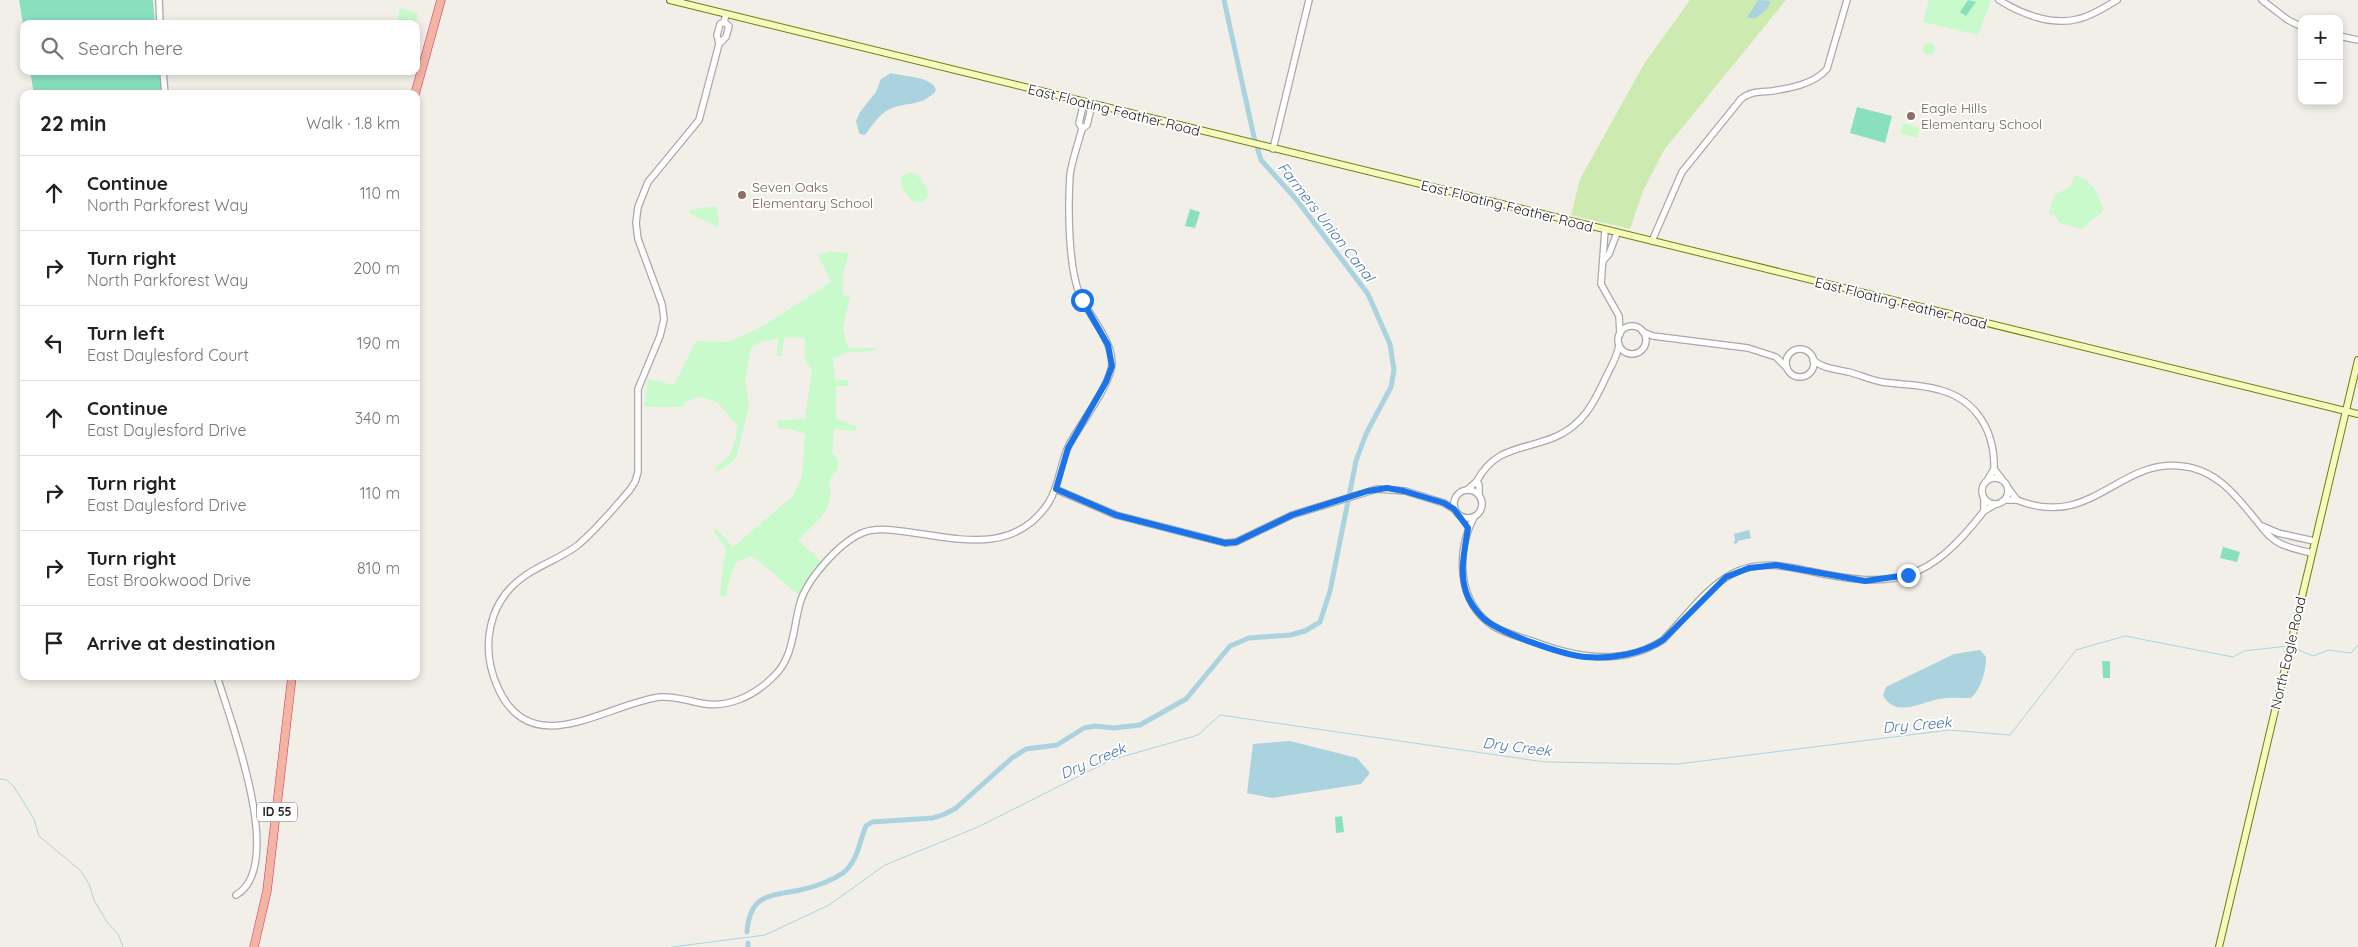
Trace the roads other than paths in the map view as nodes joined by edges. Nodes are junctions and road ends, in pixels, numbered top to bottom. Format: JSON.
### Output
{"nodes":[{"id":1,"x":159,"y":0,"type":"edge"},
{"id":2,"x":440,"y":0,"type":"edge"},
{"id":3,"x":670,"y":0,"type":"edge"},
{"id":4,"x":1309,"y":0,"type":"edge"},
{"id":5,"x":1846,"y":0,"type":"edge"},
{"id":6,"x":1999,"y":0,"type":"edge"},
{"id":7,"x":2117,"y":0,"type":"edge"},
{"id":8,"x":2262,"y":0,"type":"edge"},
{"id":9,"x":726,"y":14,"type":"junction"},
{"id":10,"x":160,"y":20,"type":"edge"},
{"id":11,"x":2298,"y":25,"type":"edge"},
{"id":12,"x":2343,"y":37,"type":"edge"},
{"id":13,"x":2358,"y":40,"type":"edge"},
{"id":14,"x":163,"y":75,"type":"edge"},
{"id":15,"x":165,"y":90,"type":"edge"},
{"id":16,"x":416,"y":90,"type":"edge"},
{"id":17,"x":1084,"y":102,"type":"junction"},
{"id":18,"x":1092,"y":104,"type":"junction"},
{"id":19,"x":1082,"y":129,"type":"junction"},
{"id":20,"x":1271,"y":148,"type":"junction"},
{"id":21,"x":1605,"y":230,"type":"junction"},
{"id":22,"x":1617,"y":233,"type":"junction"},
{"id":23,"x":1652,"y":242,"type":"junction"},
{"id":24,"x":1603,"y":260,"type":"junction"},
{"id":25,"x":1619,"y":316,"type":"junction"},
{"id":26,"x":1634,"y":326,"type":"junction"},
{"id":27,"x":1643,"y":332,"type":"junction"},
{"id":28,"x":1620,"y":334,"type":"junction"},
{"id":29,"x":1662,"y":336,"type":"junction"},
{"id":30,"x":1619,"y":345,"type":"junction"},
{"id":31,"x":1645,"y":345,"type":"junction"},
{"id":32,"x":1791,"y":352,"type":"junction"},
{"id":33,"x":1630,"y":354,"type":"junction"},
{"id":34,"x":1776,"y":357,"type":"junction"},
{"id":35,"x":1616,"y":360,"type":"junction"},
{"id":36,"x":1813,"y":360,"type":"junction"},
{"id":37,"x":2358,"y":360,"type":"edge"},
{"id":38,"x":1787,"y":368,"type":"junction"},
{"id":39,"x":1824,"y":368,"type":"junction"},
{"id":40,"x":1810,"y":372,"type":"junction"},
{"id":41,"x":2345,"y":410,"type":"junction"},
{"id":42,"x":2358,"y":414,"type":"edge"},
{"id":43,"x":1994,"y":468,"type":"junction"},
{"id":44,"x":2001,"y":478,"type":"junction"},
{"id":45,"x":1988,"y":479,"type":"junction"},
{"id":46,"x":1477,"y":481,"type":"junction"},
{"id":47,"x":2008,"y":488,"type":"junction"},
{"id":48,"x":1056,"y":489,"type":"junction"},
{"id":49,"x":1467,"y":490,"type":"junction"},
{"id":50,"x":1479,"y":495,"type":"junction"},
{"id":51,"x":1456,"y":496,"type":"junction"},
{"id":52,"x":1984,"y":499,"type":"junction"},
{"id":53,"x":2004,"y":500,"type":"junction"},
{"id":54,"x":2016,"y":500,"type":"junction"},
{"id":55,"x":1444,"y":503,"type":"junction"},
{"id":56,"x":1996,"y":504,"type":"junction"},
{"id":57,"x":1454,"y":509,"type":"junction"},
{"id":58,"x":1984,"y":511,"type":"junction"},
{"id":59,"x":1460,"y":516,"type":"junction"},
{"id":60,"x":1474,"y":517,"type":"junction"},
{"id":61,"x":2260,"y":525,"type":"junction"},
{"id":62,"x":1468,"y":528,"type":"junction"},
{"id":63,"x":2314,"y":541,"type":"junction"},
{"id":64,"x":2312,"y":553,"type":"junction"},
{"id":65,"x":218,"y":680,"type":"edge"},
{"id":66,"x":292,"y":680,"type":"edge"},
{"id":67,"x":236,"y":895,"type":"dead end"},
{"id":68,"x":254,"y":947,"type":"edge"},
{"id":69,"x":2219,"y":947,"type":"edge"}],
"edges":[{"from":1,"to":10,"type":"street"},
{"from":2,"to":16,"type":"highway"},
{"from":3,"to":9,"type":"main road","name":"East Floating Feather Road"},
{"from":4,"to":20,"type":"street"},
{"from":5,"to":23,"type":"street"},
{"from":6,"to":7,"type":"street"},
{"from":8,"to":11,"type":"street"},
{"from":9,"to":17,"type":"main road","name":"East Floating Feather Road"},
{"from":9,"to":48,"type":"street"},
{"from":12,"to":13,"type":"street"},
{"from":14,"to":15,"type":"street"},
{"from":17,"to":18,"type":"main road","name":"East Floating Feather Road"},
{"from":17,"to":19,"type":"street"},
{"from":18,"to":19,"type":"street"},
{"from":18,"to":20,"type":"main road","name":"East Floating Feather Road"},
{"from":19,"to":48,"type":"street"},
{"from":20,"to":21,"type":"main road","name":"East Floating Feather Road"},
{"from":21,"to":22,"type":"main road","name":"East Floating Feather Road"},
{"from":21,"to":24,"type":"street"},
{"from":22,"to":23,"type":"main road","name":"East Floating Feather Road"},
{"from":22,"to":24,"type":"street"},
{"from":23,"to":41,"type":"main road","name":"East Floating Feather Road"},
{"from":24,"to":25,"type":"street"},
{"from":25,"to":26,"type":"street"},
{"from":25,"to":28,"type":"street"},
{"from":26,"to":27,"type":"street"},
{"from":26,"to":28,"type":"street"},
{"from":27,"to":29,"type":"street"},
{"from":27,"to":31,"type":"street"},
{"from":28,"to":30,"type":"street"},
{"from":29,"to":31,"type":"street"},
{"from":29,"to":34,"type":"street"},
{"from":30,"to":33,"type":"street"},
{"from":30,"to":35,"type":"street"},
{"from":31,"to":33,"type":"street"},
{"from":32,"to":34,"type":"street"},
{"from":32,"to":36,"type":"street"},
{"from":32,"to":38,"type":"street"},
{"from":33,"to":35,"type":"street"},
{"from":34,"to":38,"type":"street"},
{"from":35,"to":46,"type":"street"},
{"from":36,"to":39,"type":"street"},
{"from":36,"to":40,"type":"street"},
{"from":37,"to":41,"type":"main road","name":"North Eagle Road"},
{"from":38,"to":40,"type":"street"},
{"from":39,"to":40,"type":"street"},
{"from":39,"to":43,"type":"street"},
{"from":41,"to":42,"type":"main road","name":"East Floating Feather Road"},
{"from":41,"to":63,"type":"main road","name":"North Eagle Road"},
{"from":43,"to":44,"type":"street"},
{"from":43,"to":45,"type":"street"},
{"from":44,"to":45,"type":"street"},
{"from":44,"to":47,"type":"street"},
{"from":45,"to":52,"type":"street"},
{"from":46,"to":49,"type":"street"},
{"from":46,"to":50,"type":"street"},
{"from":47,"to":53,"type":"street"},
{"from":47,"to":54,"type":"street"},
{"from":48,"to":55,"type":"street"},
{"from":49,"to":50,"type":"street"},
{"from":49,"to":51,"type":"street"},
{"from":50,"to":60,"type":"street"},
{"from":51,"to":55,"type":"street"},
{"from":51,"to":57,"type":"street"},
{"from":52,"to":56,"type":"street"},
{"from":52,"to":58,"type":"street"},
{"from":53,"to":54,"type":"street"},
{"from":53,"to":56,"type":"street"},
{"from":54,"to":61,"type":"street"},
{"from":55,"to":57,"type":"street"},
{"from":56,"to":58,"type":"street"},
{"from":57,"to":59,"type":"street"},
{"from":58,"to":62,"type":"street"},
{"from":59,"to":60,"type":"street"},
{"from":59,"to":62,"type":"street"},
{"from":60,"to":62,"type":"street"},
{"from":61,"to":63,"type":"street"},
{"from":61,"to":64,"type":"street"},
{"from":63,"to":64,"type":"main road","name":"North Eagle Road"},
{"from":64,"to":69,"type":"main road","name":"North Eagle Road"},
{"from":65,"to":67,"type":"street"},
{"from":66,"to":68,"type":"highway","number":"ID 55"}]}
